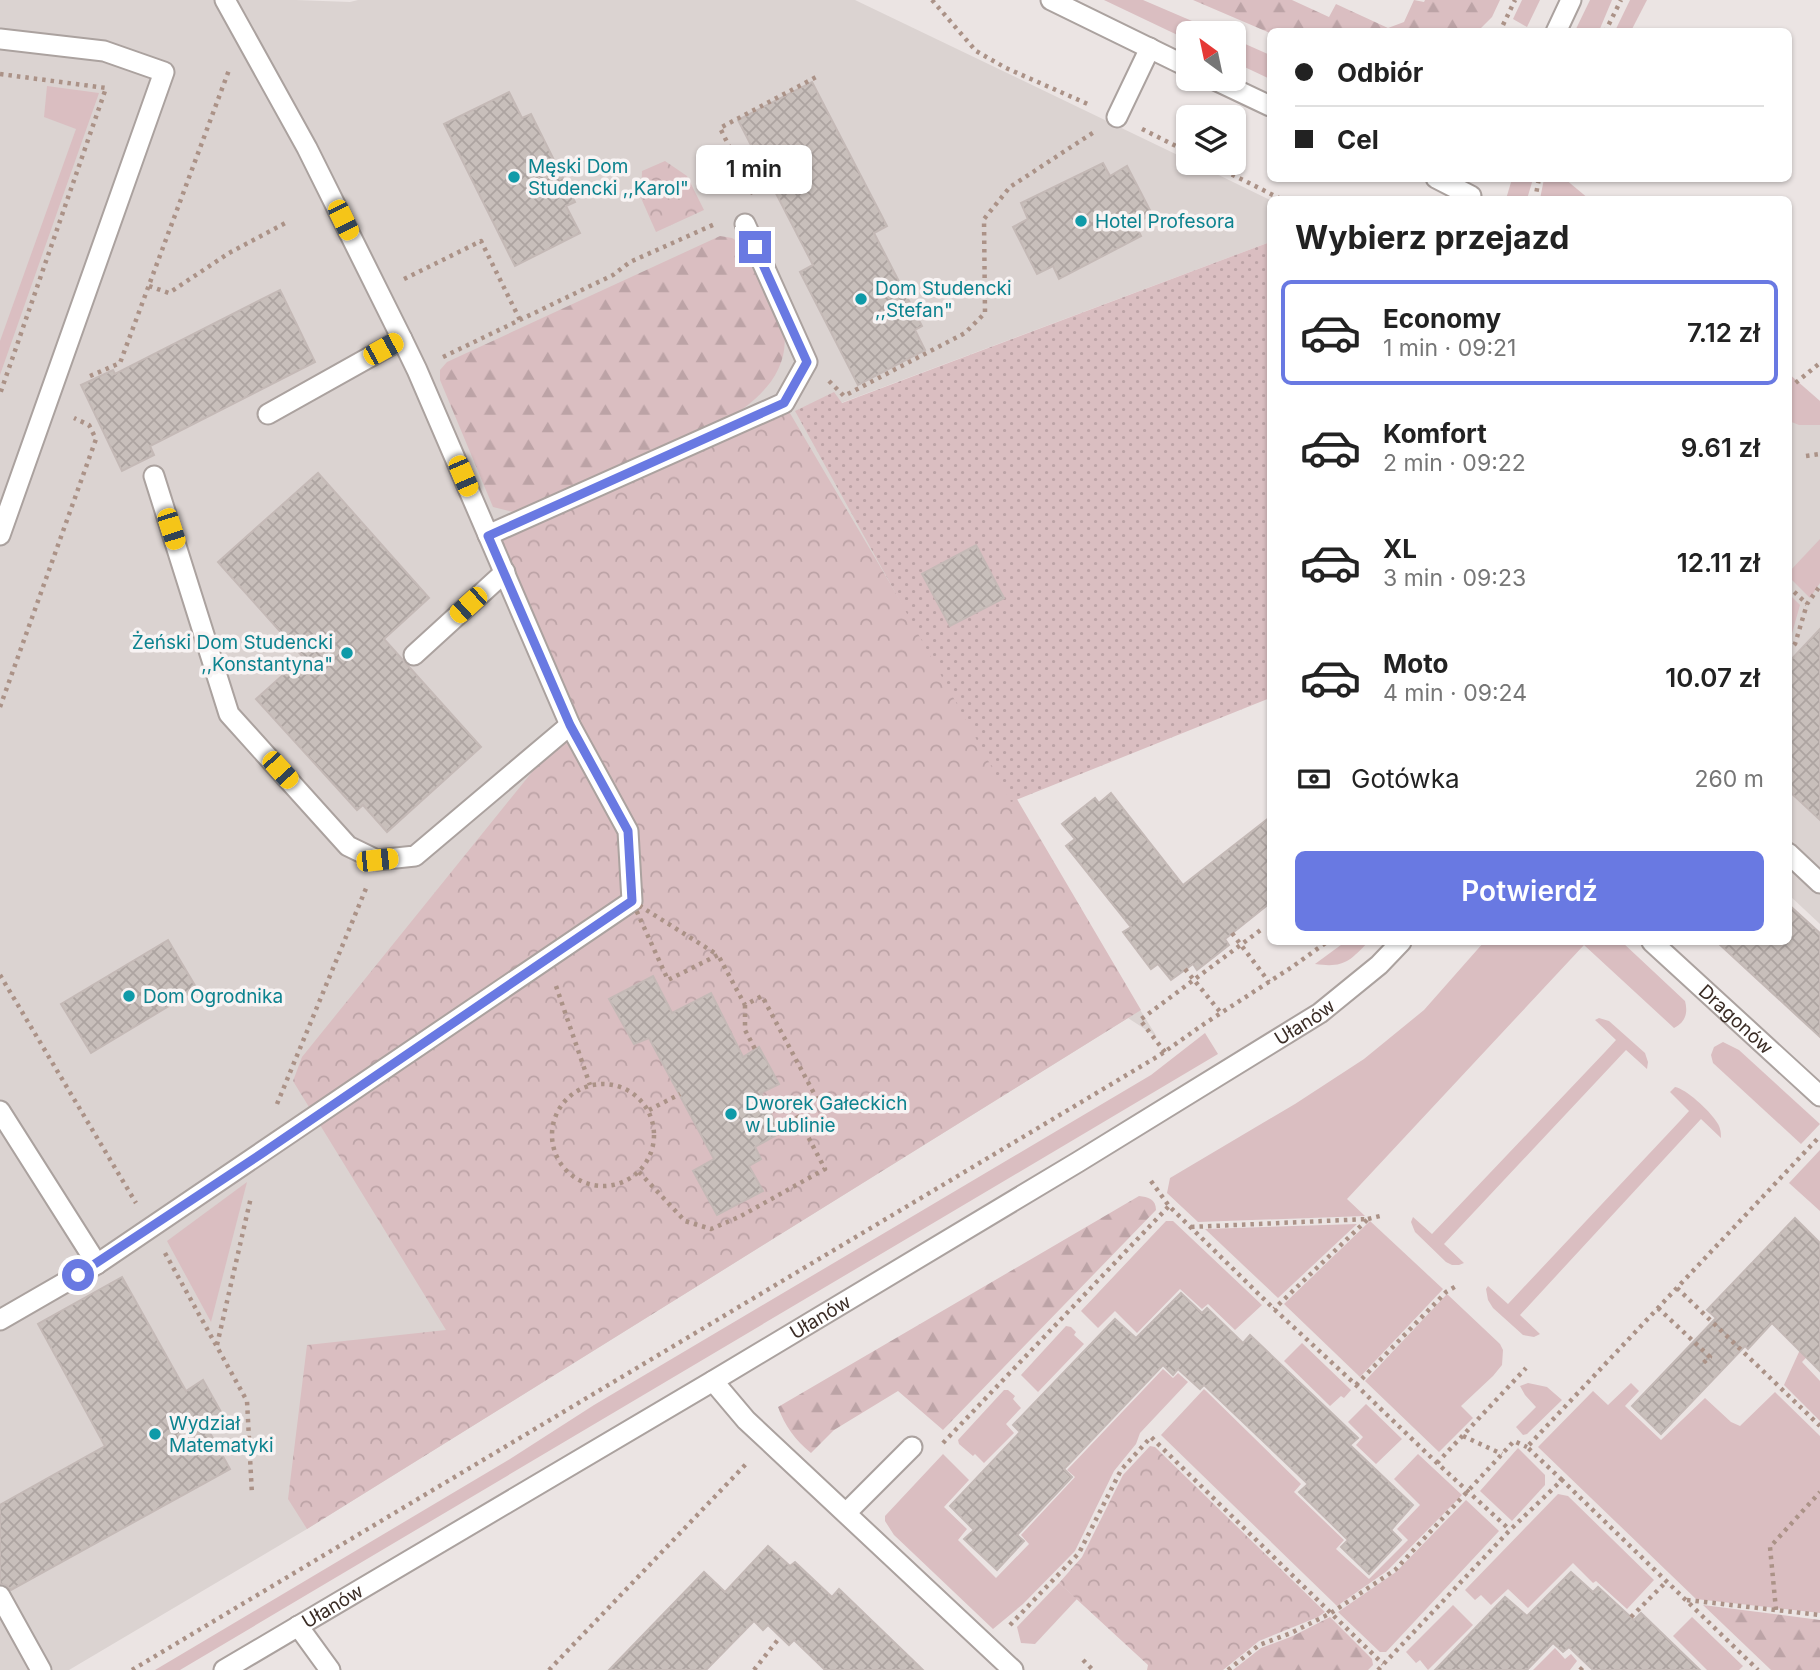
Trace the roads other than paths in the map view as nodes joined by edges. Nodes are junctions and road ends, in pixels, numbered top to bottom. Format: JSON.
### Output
{"nodes":[{"id":1,"x":225,"y":0,"type":"edge"},
{"id":2,"x":1051,"y":0,"type":"edge"},
{"id":3,"x":1571,"y":0,"type":"edge"},
{"id":4,"x":1558,"y":28,"type":"edge"},
{"id":5,"x":0,"y":39,"type":"edge"},
{"id":6,"x":1150,"y":48,"type":"junction"},
{"id":7,"x":1176,"y":61,"type":"edge"},
{"id":8,"x":1238,"y":91,"type":"edge"},
{"id":9,"x":1267,"y":105,"type":"edge"},
{"id":10,"x":1117,"y":117,"type":"road end"},
{"id":11,"x":1448,"y":182,"type":"edge"},
{"id":12,"x":1474,"y":191,"type":"edge"},
{"id":13,"x":745,"y":224,"type":"dead end"},
{"id":14,"x":402,"y":339,"type":"junction"},
{"id":15,"x":268,"y":414,"type":"dead end"},
{"id":16,"x":154,"y":477,"type":"dead end"},
{"id":17,"x":0,"y":535,"type":"edge"},
{"id":18,"x":488,"y":536,"type":"junction"},
{"id":19,"x":505,"y":572,"type":"junction"},
{"id":20,"x":414,"y":655,"type":"dead end"},
{"id":21,"x":570,"y":725,"type":"junction"},
{"id":22,"x":1792,"y":857,"type":"edge"},
{"id":23,"x":1820,"y":883,"type":"edge"},
{"id":24,"x":1398,"y":945,"type":"edge"},
{"id":25,"x":1658,"y":945,"type":"edge"},
{"id":26,"x":1820,"y":1096,"type":"edge"},
{"id":27,"x":0,"y":1111,"type":"edge"},
{"id":28,"x":97,"y":1264,"type":"junction"},
{"id":29,"x":0,"y":1320,"type":"edge"},
{"id":30,"x":713,"y":1381,"type":"junction"},
{"id":31,"x":912,"y":1447,"type":"dead end"},
{"id":32,"x":846,"y":1513,"type":"junction"},
{"id":33,"x":0,"y":1596,"type":"edge"},
{"id":34,"x":298,"y":1626,"type":"junction"},
{"id":35,"x":41,"y":1670,"type":"edge"},
{"id":36,"x":224,"y":1670,"type":"edge"},
{"id":37,"x":330,"y":1670,"type":"edge"},
{"id":38,"x":1013,"y":1670,"type":"edge"}],
"edges":[{"from":1,"to":14,"type":"street"},
{"from":2,"to":6,"type":"street"},
{"from":3,"to":4,"type":"street"},
{"from":5,"to":17,"type":"street"},
{"from":6,"to":7,"type":"street"},
{"from":6,"to":10,"type":"street"},
{"from":8,"to":9,"type":"street"},
{"from":11,"to":12,"type":"street"},
{"from":13,"to":18,"type":"street"},
{"from":14,"to":15,"type":"street"},
{"from":14,"to":18,"type":"street"},
{"from":16,"to":21,"type":"street"},
{"from":18,"to":19,"type":"street"},
{"from":19,"to":20,"type":"street"},
{"from":19,"to":21,"type":"street"},
{"from":21,"to":28,"type":"street"},
{"from":22,"to":23,"type":"street"},
{"from":24,"to":30,"type":"street","name":"Ułanów"},
{"from":25,"to":26,"type":"street","name":"Dragonów"},
{"from":27,"to":28,"type":"street"},
{"from":28,"to":29,"type":"street"},
{"from":30,"to":32,"type":"street"},
{"from":30,"to":34,"type":"street","name":"Ułanów"},
{"from":31,"to":32,"type":"street"},
{"from":32,"to":38,"type":"street"},
{"from":33,"to":35,"type":"street"},
{"from":34,"to":36,"type":"street","name":"Ułanów"},
{"from":34,"to":37,"type":"street"}]}
